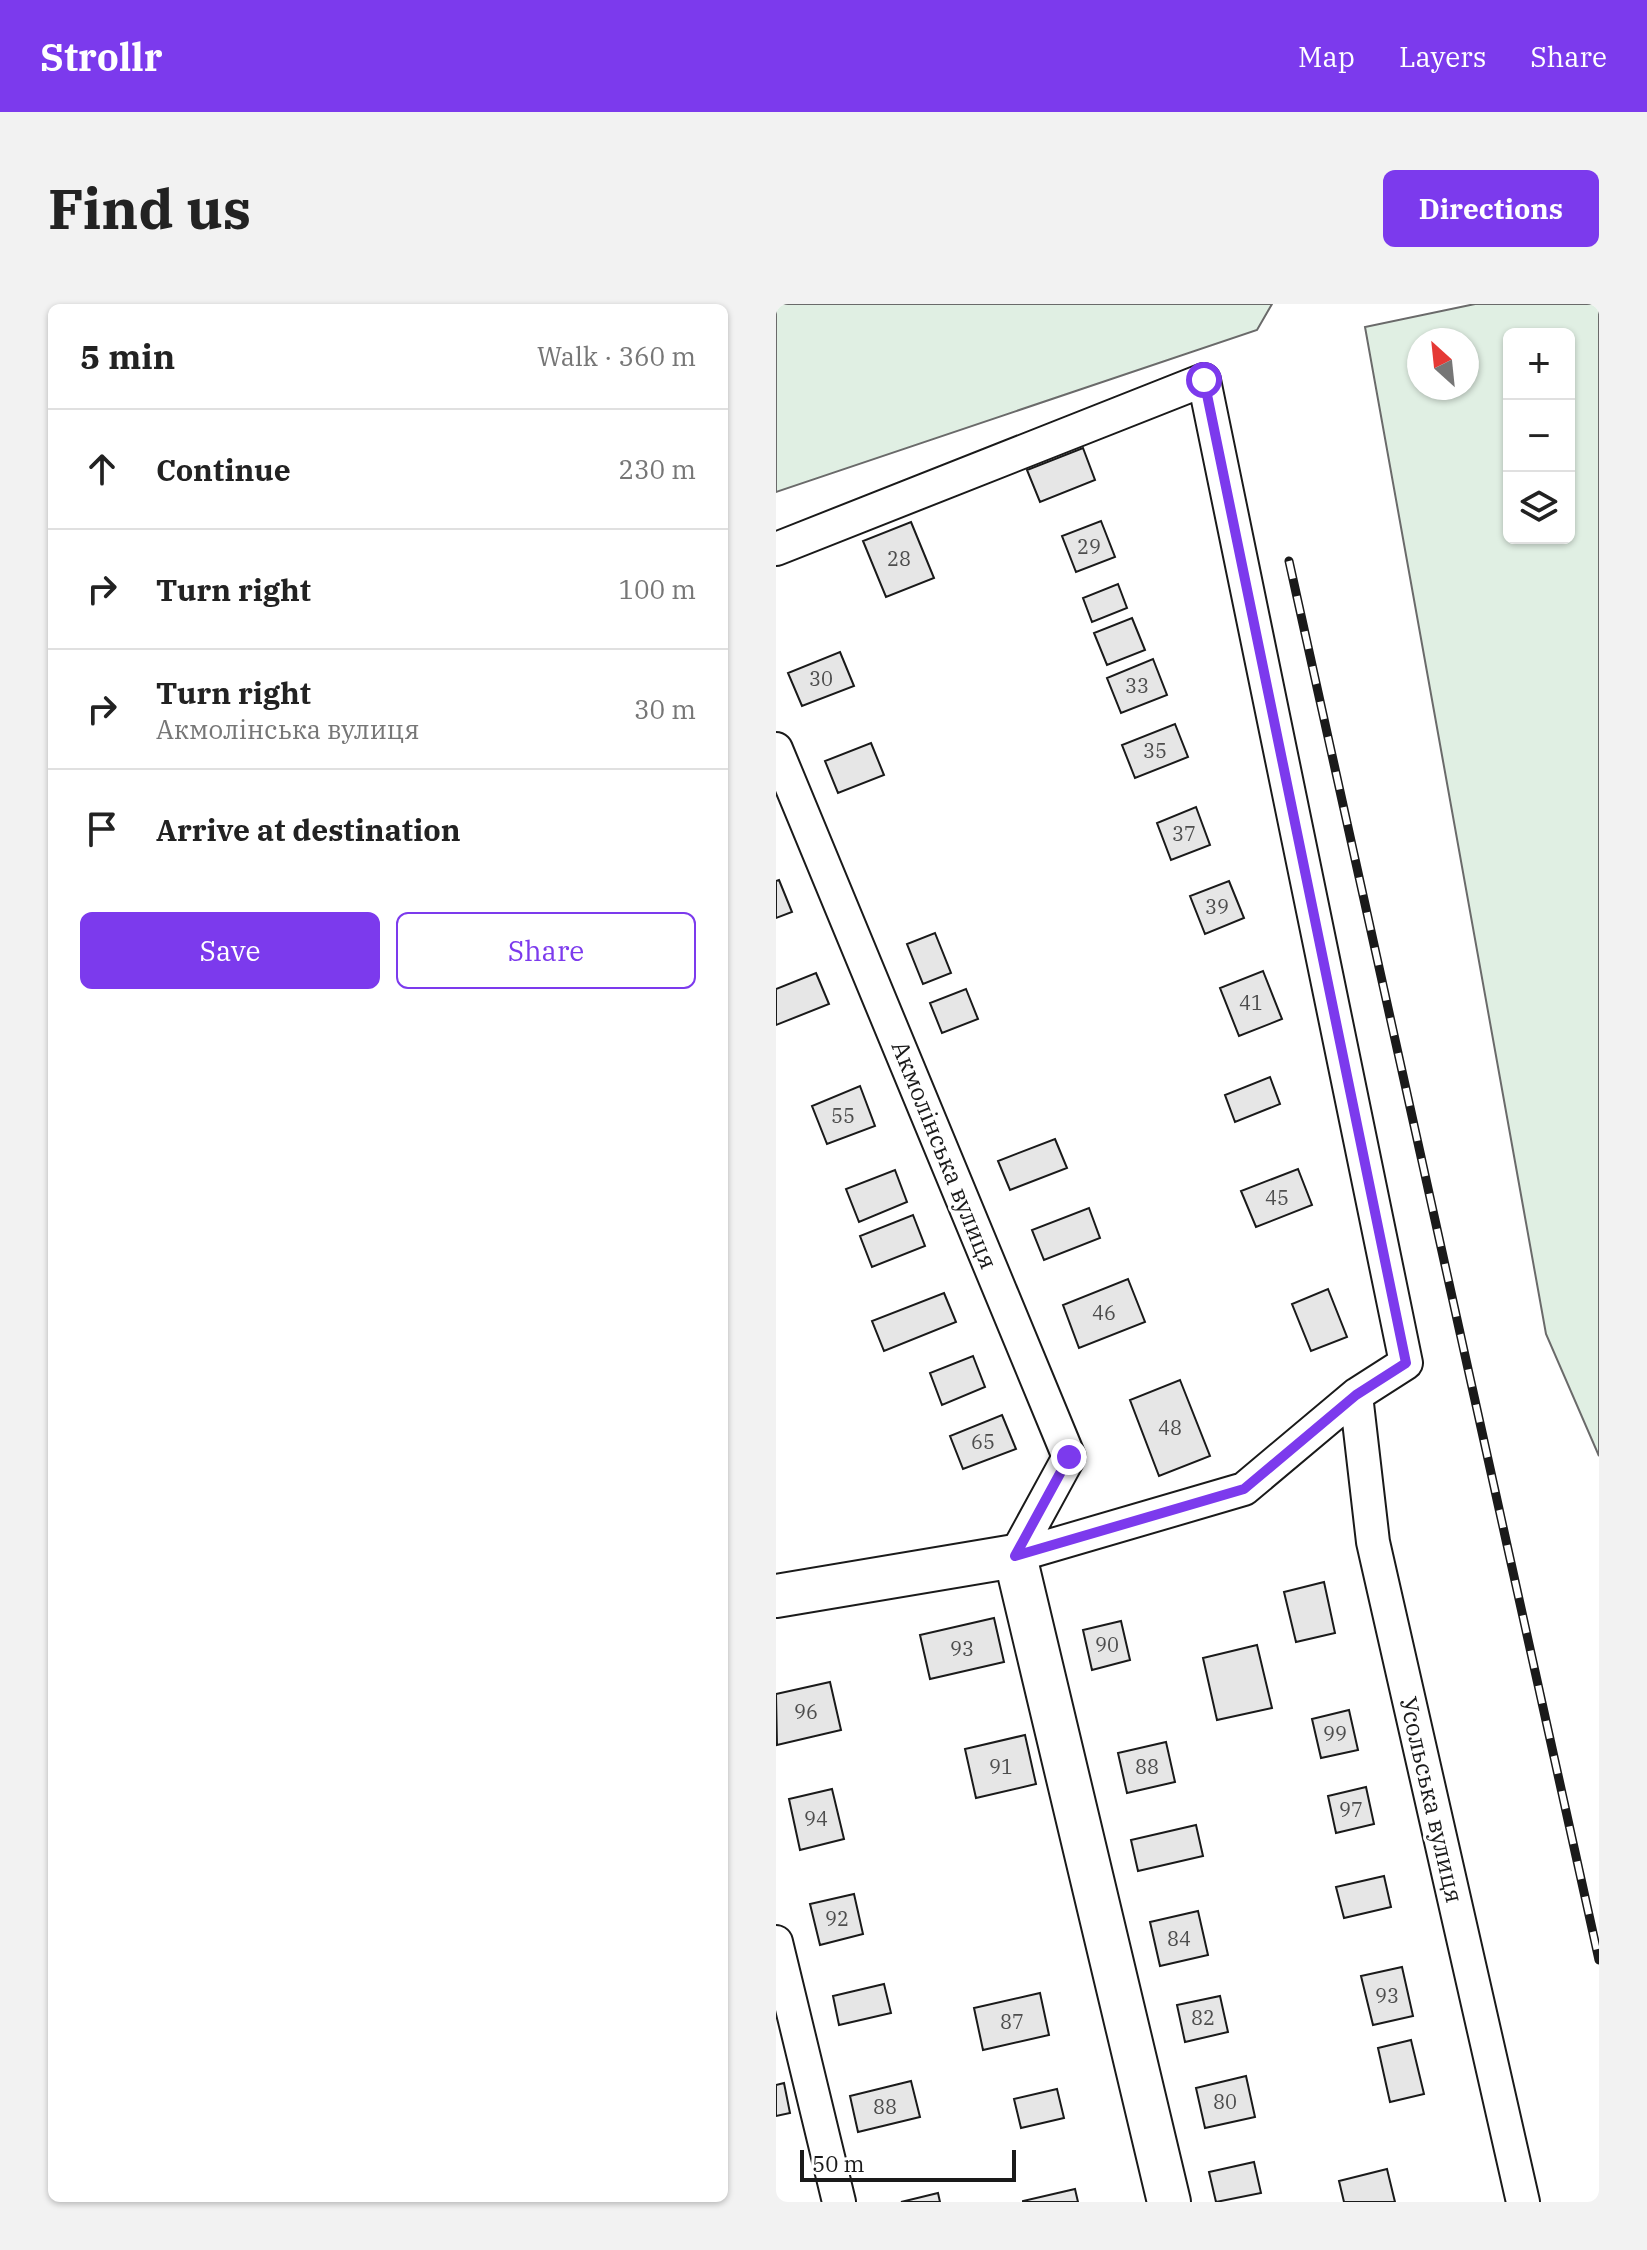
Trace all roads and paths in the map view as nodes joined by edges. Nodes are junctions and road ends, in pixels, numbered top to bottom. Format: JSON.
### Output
{"nodes":[{"id":1,"x":776,"y":549,"type":"edge"},
{"id":2,"x":776,"y":749,"type":"edge"},
{"id":3,"x":1356,"y":1395,"type":"junction"},
{"id":4,"x":1015,"y":1556,"type":"junction"},
{"id":5,"x":776,"y":1596,"type":"edge"},
{"id":6,"x":776,"y":1942,"type":"edge"},
{"id":7,"x":839,"y":2202,"type":"edge"},
{"id":8,"x":1169,"y":2202,"type":"edge"},
{"id":9,"x":1523,"y":2202,"type":"edge"}],
"edges":[{"from":1,"to":3,"type":"street"},
{"from":2,"to":4,"type":"street","name":"Акмолiнська вулиця"},
{"from":3,"to":4,"type":"street"},
{"from":3,"to":9,"type":"street","name":"Усольська вулиця"},
{"from":4,"to":5,"type":"main road"},
{"from":4,"to":8,"type":"main road"},
{"from":6,"to":7,"type":"street"}]}
